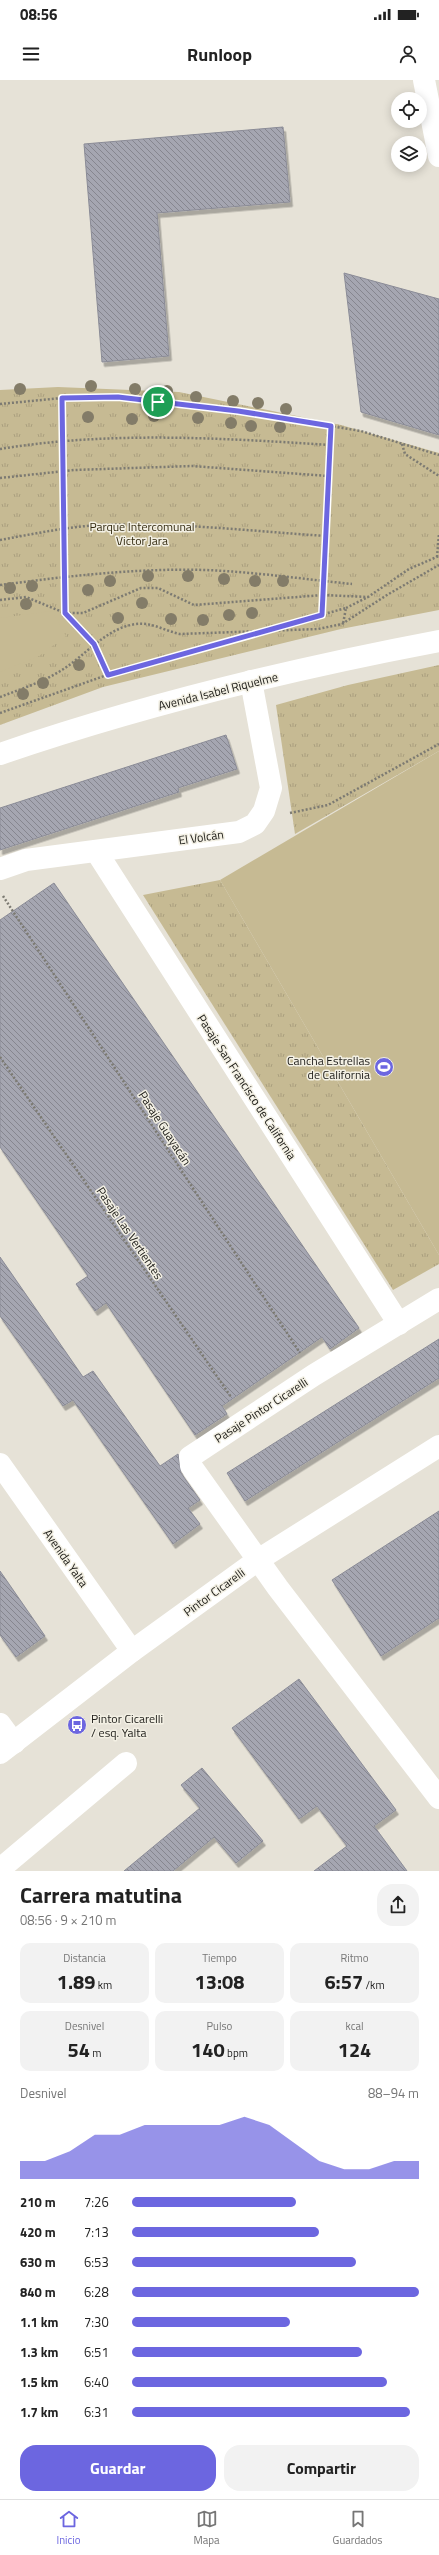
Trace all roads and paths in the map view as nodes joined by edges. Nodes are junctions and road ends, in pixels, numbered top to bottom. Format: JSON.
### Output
{"nodes":[{"id":1,"x":424,"y":80,"type":"edge"},
{"id":2,"x":439,"y":156,"type":"edge"},
{"id":3,"x":62,"y":398,"type":"junction"},
{"id":4,"x":0,"y":404,"type":"edge"},
{"id":5,"x":331,"y":426,"type":"junction"},
{"id":6,"x":61,"y":441,"type":"junction"},
{"id":7,"x":402,"y":443,"type":"junction"},
{"id":8,"x":330,"y":444,"type":"junction"},
{"id":9,"x":0,"y":449,"type":"edge"},
{"id":10,"x":439,"y":455,"type":"edge"},
{"id":11,"x":62,"y":471,"type":"junction"},
{"id":12,"x":328,"y":476,"type":"junction"},
{"id":13,"x":439,"y":476,"type":"edge"},
{"id":14,"x":0,"y":478,"type":"edge"},
{"id":15,"x":62,"y":529,"type":"junction"},
{"id":16,"x":439,"y":534,"type":"edge"},
{"id":17,"x":326,"y":536,"type":"junction"},
{"id":18,"x":0,"y":540,"type":"edge"},
{"id":19,"x":438,"y":557,"type":"edge"},
{"id":20,"x":439,"y":565,"type":"edge"},
{"id":21,"x":64,"y":577,"type":"junction"},
{"id":22,"x":323,"y":581,"type":"junction"},
{"id":23,"x":352,"y":584,"type":"dead end"},
{"id":24,"x":0,"y":585,"type":"edge"},
{"id":25,"x":323,"y":595,"type":"junction"},
{"id":26,"x":368,"y":597,"type":"junction"},
{"id":27,"x":0,"y":600,"type":"edge"},
{"id":28,"x":346,"y":608,"type":"junction"},
{"id":29,"x":65,"y":613,"type":"junction"},
{"id":30,"x":322,"y":615,"type":"junction"},
{"id":31,"x":342,"y":624,"type":"junction"},
{"id":32,"x":266,"y":630,"type":"junction"},
{"id":33,"x":439,"y":641,"type":"edge"},
{"id":34,"x":94,"y":644,"type":"junction"},
{"id":35,"x":108,"y":675,"type":"junction"},
{"id":36,"x":251,"y":681,"type":"junction"},
{"id":37,"x":0,"y":697,"type":"edge"},
{"id":38,"x":0,"y":713,"type":"edge"},
{"id":39,"x":439,"y":744,"type":"edge"},
{"id":40,"x":0,"y":754,"type":"edge"},
{"id":41,"x":264,"y":811,"type":"junction"},
{"id":42,"x":96,"y":851,"type":"junction"},
{"id":43,"x":0,"y":869,"type":"edge"},
{"id":44,"x":0,"y":892,"type":"edge"},
{"id":45,"x":0,"y":1057,"type":"edge"},
{"id":46,"x":439,"y":1299,"type":"edge"},
{"id":47,"x":399,"y":1324,"type":"junction"},
{"id":48,"x":314,"y":1375,"type":"junction"},
{"id":49,"x":246,"y":1419,"type":"junction"},
{"id":50,"x":439,"y":1446,"type":"edge"},
{"id":51,"x":0,"y":1464,"type":"edge"},
{"id":52,"x":258,"y":1560,"type":"junction"},
{"id":53,"x":132,"y":1651,"type":"junction"},
{"id":54,"x":0,"y":1724,"type":"edge"},
{"id":55,"x":7,"y":1748,"type":"edge"},
{"id":56,"x":126,"y":1763,"type":"dead end"},
{"id":57,"x":439,"y":1798,"type":"edge"},
{"id":58,"x":0,"y":1869,"type":"edge"}],
"edges":[{"from":1,"to":2,"type":"street"},
{"from":3,"to":4,"type":"path"},
{"from":3,"to":5,"type":"path"},
{"from":3,"to":6,"type":"path"},
{"from":5,"to":7,"type":"path"},
{"from":5,"to":8,"type":"path"},
{"from":6,"to":8,"type":"path"},
{"from":6,"to":9,"type":"path"},
{"from":6,"to":11,"type":"path"},
{"from":7,"to":10,"type":"path"},
{"from":7,"to":13,"type":"path"},
{"from":8,"to":12,"type":"path"},
{"from":11,"to":12,"type":"path"},
{"from":11,"to":14,"type":"path"},
{"from":11,"to":15,"type":"path"},
{"from":12,"to":17,"type":"path"},
{"from":15,"to":17,"type":"path"},
{"from":15,"to":18,"type":"path"},
{"from":15,"to":21,"type":"path"},
{"from":16,"to":19,"type":"path"},
{"from":17,"to":22,"type":"path"},
{"from":19,"to":26,"type":"path"},
{"from":20,"to":31,"type":"path"},
{"from":21,"to":22,"type":"path"},
{"from":21,"to":24,"type":"path"},
{"from":21,"to":29,"type":"path"},
{"from":22,"to":23,"type":"path"},
{"from":22,"to":25,"type":"path"},
{"from":25,"to":26,"type":"path"},
{"from":25,"to":29,"type":"path"},
{"from":25,"to":30,"type":"path"},
{"from":26,"to":28,"type":"path"},
{"from":27,"to":29,"type":"path"},
{"from":28,"to":30,"type":"path"},
{"from":28,"to":31,"type":"path"},
{"from":29,"to":34,"type":"path"},
{"from":30,"to":32,"type":"path"},
{"from":31,"to":32,"type":"path"},
{"from":32,"to":34,"type":"path"},
{"from":32,"to":35,"type":"path"},
{"from":33,"to":36,"type":"street","name":"Avenida Isabel Riquelme"},
{"from":34,"to":35,"type":"path"},
{"from":34,"to":37,"type":"path"},
{"from":35,"to":38,"type":"path"},
{"from":36,"to":40,"type":"street","name":"Avenida Isabel Riquelme"},
{"from":36,"to":41,"type":"street","name":"El Volcán"},
{"from":39,"to":41,"type":"path"},
{"from":41,"to":42,"type":"street","name":"El Volcán"},
{"from":42,"to":43,"type":"street","name":"El Volcán"},
{"from":42,"to":47,"type":"street","name":"Pasaje San Francisco de California"},
{"from":44,"to":48,"type":"path","name":"Pasaje Guayacán"},
{"from":45,"to":49,"type":"path","name":"Pasaje Las Vertientes"},
{"from":46,"to":47,"type":"street","name":"Pasaje Pintor Cicarelli"},
{"from":47,"to":48,"type":"street","name":"Pasaje Pintor Cicarelli"},
{"from":48,"to":49,"type":"street","name":"Pasaje Pintor Cicarelli"},
{"from":49,"to":52,"type":"street","name":"Pasaje Pintor Cicarelli"},
{"from":50,"to":52,"type":"street","name":"Pintor Cicarelli"},
{"from":51,"to":53,"type":"street","name":"Avenida Yalta"},
{"from":52,"to":53,"type":"street","name":"Pintor Cicarelli"},
{"from":52,"to":57,"type":"street"},
{"from":53,"to":55,"type":"street","name":"Pintor Cicarelli"},
{"from":54,"to":55,"type":"street"},
{"from":56,"to":58,"type":"street"}]}
